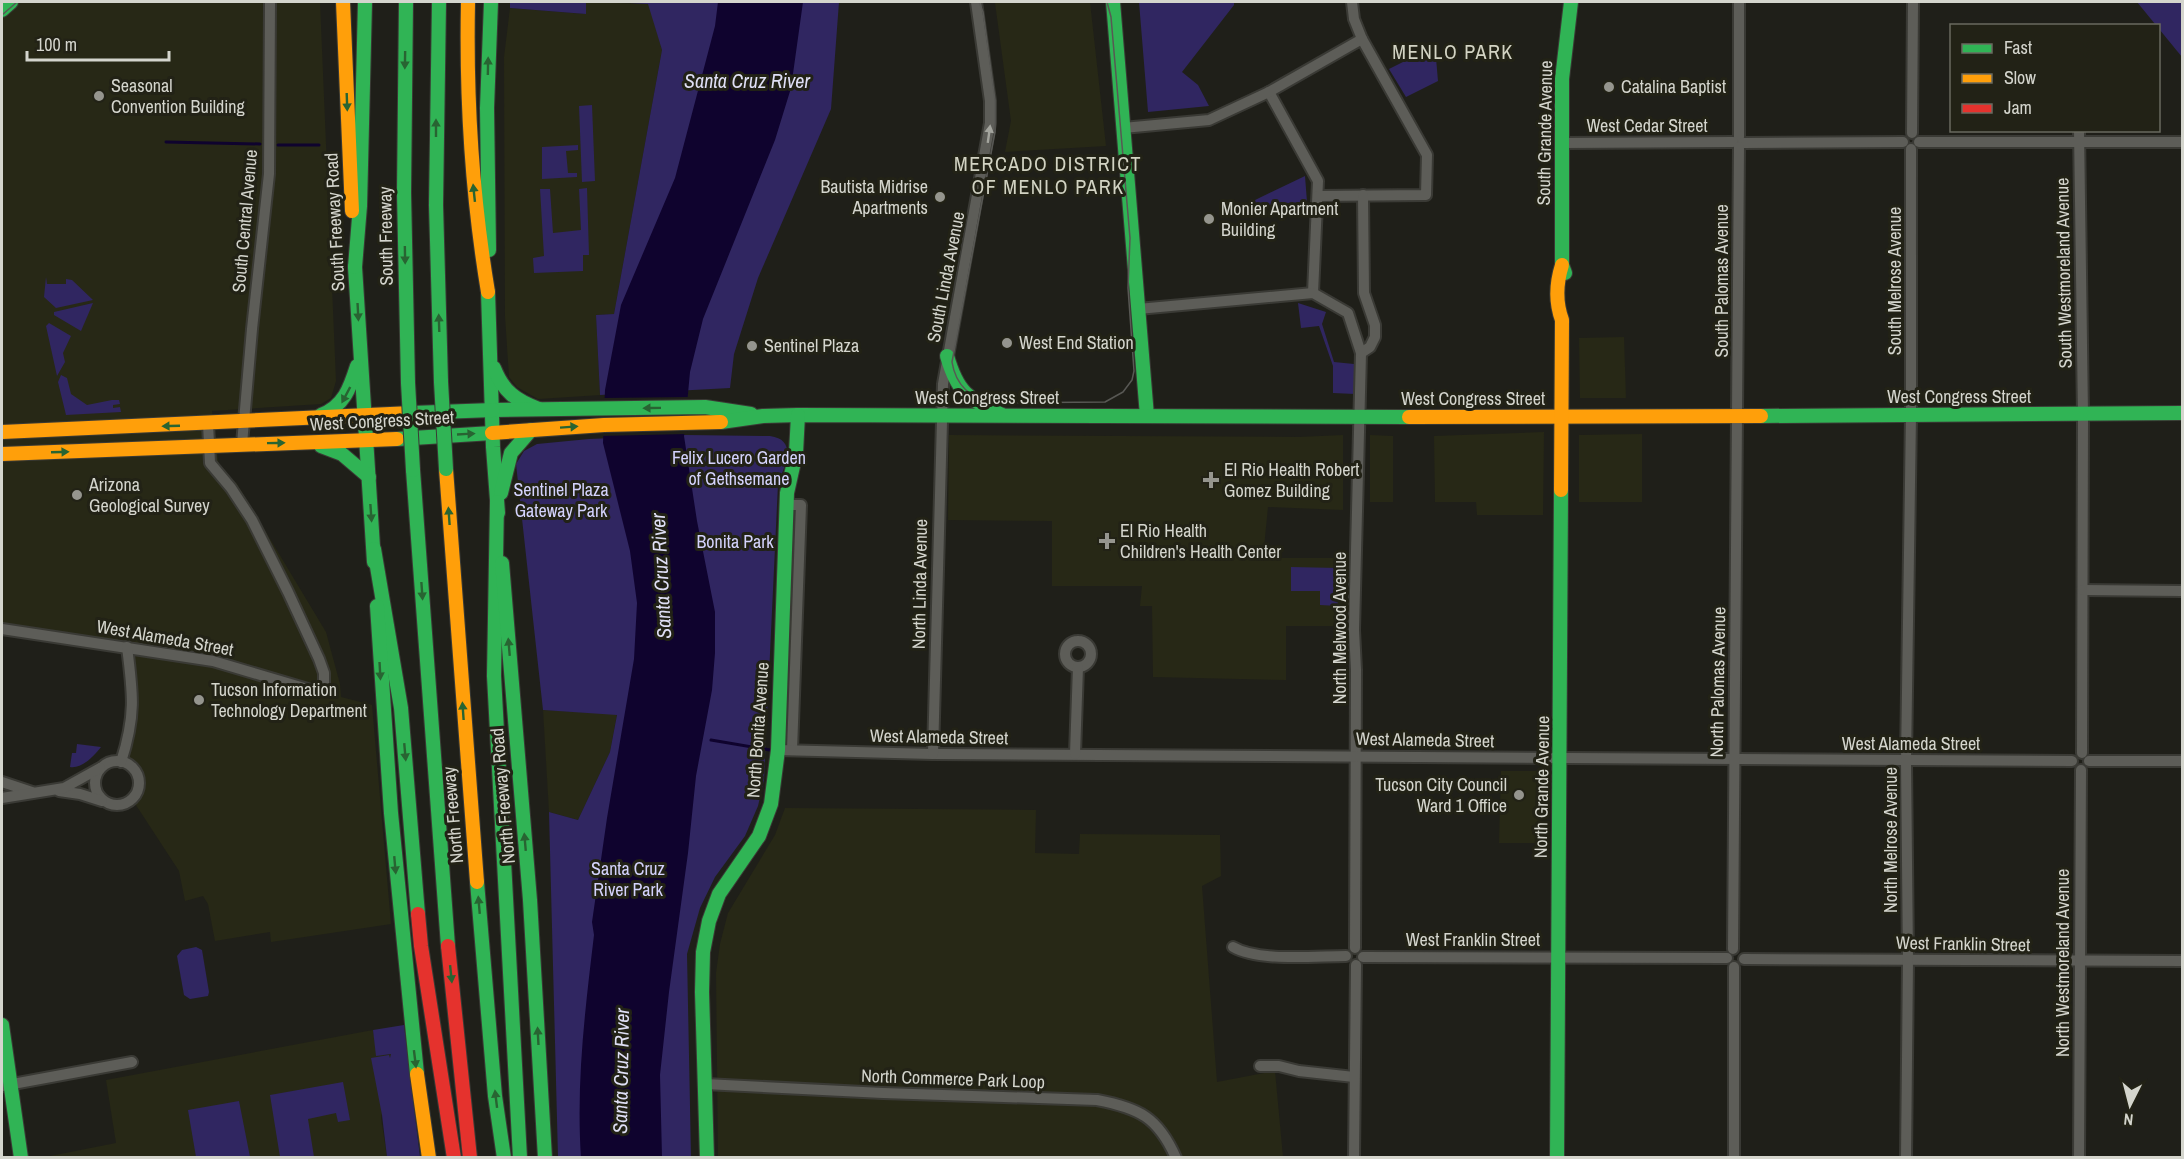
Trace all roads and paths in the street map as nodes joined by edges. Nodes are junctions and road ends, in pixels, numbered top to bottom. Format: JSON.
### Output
{"nodes":[{"id":1,"x":11,"y":2,"type":"edge"},
{"id":2,"x":270,"y":2,"type":"edge"},
{"id":3,"x":343,"y":2,"type":"edge"},
{"id":4,"x":365,"y":2,"type":"edge"},
{"id":5,"x":406,"y":2,"type":"edge"},
{"id":6,"x":439,"y":2,"type":"edge"},
{"id":7,"x":468,"y":2,"type":"edge"},
{"id":8,"x":491,"y":2,"type":"edge"},
{"id":9,"x":976,"y":2,"type":"edge"},
{"id":10,"x":1113,"y":2,"type":"edge"},
{"id":11,"x":1353,"y":2,"type":"edge"},
{"id":12,"x":1571,"y":2,"type":"edge"},
{"id":13,"x":1739,"y":2,"type":"edge"},
{"id":14,"x":1913,"y":2,"type":"edge"},
{"id":15,"x":2,"y":10,"type":"edge"},
{"id":16,"x":1362,"y":39,"type":"junction"},
{"id":17,"x":1269,"y":92,"type":"junction"},
{"id":18,"x":1123,"y":128,"type":"junction"},
{"id":19,"x":2079,"y":136,"type":"edge"},
{"id":20,"x":1911,"y":141,"type":"junction"},
{"id":21,"x":1738,"y":142,"type":"junction"},
{"id":22,"x":2182,"y":142,"type":"edge"},
{"id":23,"x":1561,"y":143,"type":"junction"},
{"id":24,"x":1363,"y":195,"type":"junction"},
{"id":25,"x":1318,"y":196,"type":"junction"},
{"id":26,"x":355,"y":267,"type":"junction"},
{"id":27,"x":488,"y":292,"type":"junction"},
{"id":28,"x":1313,"y":293,"type":"junction"},
{"id":29,"x":1138,"y":309,"type":"junction"},
{"id":30,"x":1361,"y":353,"type":"junction"},
{"id":31,"x":947,"y":356,"type":"junction"},
{"id":32,"x":360,"y":357,"type":"junction"},
{"id":33,"x":491,"y":360,"type":"junction"},
{"id":34,"x":539,"y":409,"type":"junction"},
{"id":35,"x":493,"y":410,"type":"junction"},
{"id":36,"x":2182,"y":413,"type":"edge"},
{"id":37,"x":1911,"y":414,"type":"junction"},
{"id":38,"x":364,"y":415,"type":"junction"},
{"id":39,"x":798,"y":415,"type":"junction"},
{"id":40,"x":1738,"y":415,"type":"junction"},
{"id":41,"x":2083,"y":415,"type":"junction"},
{"id":42,"x":763,"y":416,"type":"junction"},
{"id":43,"x":941,"y":416,"type":"junction"},
{"id":44,"x":1005,"y":416,"type":"junction"},
{"id":45,"x":1147,"y":416,"type":"junction"},
{"id":46,"x":314,"y":417,"type":"junction"},
{"id":47,"x":1360,"y":417,"type":"junction"},
{"id":48,"x":1561,"y":417,"type":"junction"},
{"id":49,"x":244,"y":423,"type":"junction"},
{"id":50,"x":208,"y":424,"type":"junction"},
{"id":51,"x":531,"y":430,"type":"junction"},
{"id":52,"x":2,"y":432,"type":"edge"},
{"id":53,"x":492,"y":433,"type":"junction"},
{"id":54,"x":366,"y":441,"type":"junction"},
{"id":55,"x":302,"y":442,"type":"junction"},
{"id":56,"x":242,"y":444,"type":"junction"},
{"id":57,"x":209,"y":445,"type":"junction"},
{"id":58,"x":2,"y":454,"type":"edge"},
{"id":59,"x":413,"y":470,"type":"joint"},
{"id":60,"x":369,"y":477,"type":"junction"},
{"id":61,"x":497,"y":502,"type":"junction"},
{"id":62,"x":374,"y":549,"type":"junction"},
{"id":63,"x":2083,"y":590,"type":"junction"},
{"id":64,"x":2182,"y":591,"type":"edge"},
{"id":65,"x":2,"y":629,"type":"edge"},
{"id":66,"x":127,"y":647,"type":"junction"},
{"id":67,"x":1078,"y":667,"type":"dead end"},
{"id":68,"x":785,"y":750,"type":"junction"},
{"id":69,"x":933,"y":754,"type":"junction"},
{"id":70,"x":1075,"y":754,"type":"junction"},
{"id":71,"x":1356,"y":756,"type":"junction"},
{"id":72,"x":2085,"y":757,"type":"junction"},
{"id":73,"x":1560,"y":758,"type":"junction"},
{"id":74,"x":1734,"y":759,"type":"junction"},
{"id":75,"x":1906,"y":761,"type":"junction"},
{"id":76,"x":2072,"y":761,"type":"junction"},
{"id":77,"x":2182,"y":761,"type":"edge"},
{"id":78,"x":121,"y":762,"type":"junction"},
{"id":79,"x":104,"y":765,"type":"junction"},
{"id":80,"x":2081,"y":770,"type":"junction"},
{"id":81,"x":2,"y":782,"type":"edge"},
{"id":82,"x":56,"y":791,"type":"junction"},
{"id":83,"x":42,"y":793,"type":"junction"},
{"id":84,"x":2,"y":798,"type":"edge"},
{"id":85,"x":106,"y":802,"type":"junction"},
{"id":86,"x":1233,"y":947,"type":"dead end"},
{"id":87,"x":1355,"y":948,"type":"junction"},
{"id":88,"x":1346,"y":956,"type":"junction"},
{"id":89,"x":1558,"y":957,"type":"junction"},
{"id":90,"x":1731,"y":958,"type":"junction"},
{"id":91,"x":1908,"y":960,"type":"junction"},
{"id":92,"x":1359,"y":961,"type":"junction"},
{"id":93,"x":2079,"y":962,"type":"junction"},
{"id":94,"x":2182,"y":962,"type":"edge"},
{"id":95,"x":2,"y":1025,"type":"edge"},
{"id":96,"x":132,"y":1062,"type":"dead end"},
{"id":97,"x":1260,"y":1066,"type":"dead end"},
{"id":98,"x":1354,"y":1077,"type":"junction"},
{"id":99,"x":705,"y":1084,"type":"junction"},
{"id":100,"x":6,"y":1085,"type":"edge"},
{"id":101,"x":21,"y":1158,"type":"edge"},
{"id":102,"x":429,"y":1158,"type":"edge"},
{"id":103,"x":454,"y":1158,"type":"edge"},
{"id":104,"x":470,"y":1158,"type":"edge"},
{"id":105,"x":504,"y":1158,"type":"edge"},
{"id":106,"x":520,"y":1158,"type":"edge"},
{"id":107,"x":545,"y":1158,"type":"edge"},
{"id":108,"x":707,"y":1158,"type":"edge"},
{"id":109,"x":1176,"y":1158,"type":"edge"},
{"id":110,"x":1354,"y":1158,"type":"edge"},
{"id":111,"x":1557,"y":1158,"type":"edge"},
{"id":112,"x":1734,"y":1158,"type":"edge"},
{"id":113,"x":1906,"y":1158,"type":"edge"},
{"id":114,"x":2079,"y":1158,"type":"edge"}],
"edges":[{"from":1,"to":15,"type":"main road"},
{"from":2,"to":49,"type":"street","name":"South Central Avenue"},
{"from":3,"to":26,"type":"main road","name":"South Freeway Road","one_way":true},
{"from":4,"to":26,"type":"main road"},
{"from":5,"to":59,"type":"main road","name":"South Freeway","one_way":true,"bridge":true},
{"from":105,"to":6,"type":"main road","name":"North Freeway","one_way":true,"bridge":true},
{"from":27,"to":7,"type":"main road","one_way":true},
{"from":27,"to":8,"type":"main road","one_way":true},
{"from":31,"to":9,"type":"street","name":"South Linda Avenue","one_way":true},
{"from":10,"to":18,"type":"main road"},
{"from":11,"to":16,"type":"street"},
{"from":12,"to":23,"type":"main road","name":"South Grande Avenue"},
{"from":13,"to":21,"type":"street","name":"South Palomas Avenue"},
{"from":14,"to":20,"type":"street","name":"South Melrose Avenue"},
{"from":16,"to":17,"type":"street"},
{"from":16,"to":24,"type":"street"},
{"from":17,"to":18,"type":"street"},
{"from":17,"to":25,"type":"street"},
{"from":18,"to":29,"type":"main road"},
{"from":19,"to":20,"type":"street","name":"West Cedar Street"},
{"from":19,"to":22,"type":"street","name":"West Cedar Street"},
{"from":19,"to":41,"type":"street","name":"South Westmoreland Avenue"},
{"from":20,"to":21,"type":"street","name":"West Cedar Street"},
{"from":20,"to":37,"type":"street","name":"South Melrose Avenue"},
{"from":21,"to":23,"type":"street","name":"West Cedar Street"},
{"from":21,"to":40,"type":"street","name":"South Palomas Avenue"},
{"from":23,"to":48,"type":"main road","name":"South Grande Avenue"},
{"from":24,"to":25,"type":"street"},
{"from":24,"to":30,"type":"street"},
{"from":25,"to":28,"type":"street"},
{"from":26,"to":32,"type":"main road","name":"South Freeway Road","one_way":true},
{"from":27,"to":33,"type":"main road"},
{"from":28,"to":29,"type":"street"},
{"from":28,"to":30,"type":"street"},
{"from":29,"to":45,"type":"main road"},
{"from":30,"to":47,"type":"street","name":"North Melwood Avenue"},
{"from":31,"to":43,"type":"street","name":"South Linda Avenue"},
{"from":31,"to":44,"type":"main road"},
{"from":32,"to":38,"type":"main road","name":"South Freeway Road"},
{"from":32,"to":46,"type":"main road","one_way":true},
{"from":33,"to":34,"type":"main road"},
{"from":33,"to":35,"type":"main road"},
{"from":34,"to":35,"type":"main road","name":"West Congress Street"},
{"from":42,"to":34,"type":"main road","name":"West Congress Street","one_way":true},
{"from":35,"to":38,"type":"main road","name":"West Congress Street"},
{"from":35,"to":53,"type":"main road"},
{"from":36,"to":41,"type":"main road","name":"West Congress Street"},
{"from":37,"to":40,"type":"main road","name":"West Congress Street"},
{"from":37,"to":41,"type":"main road","name":"West Congress Street"},
{"from":37,"to":75,"type":"street","name":"North Melrose Avenue"},
{"from":38,"to":46,"type":"main road","name":"West Congress Street"},
{"from":38,"to":54,"type":"main road","name":"South Freeway Road"},
{"from":39,"to":42,"type":"main road","name":"West Congress Street"},
{"from":39,"to":43,"type":"main road","name":"West Congress Street"},
{"from":39,"to":68,"type":"main road","name":"North Bonita Avenue"},
{"from":40,"to":48,"type":"main road","name":"West Congress Street"},
{"from":40,"to":74,"type":"street","name":"North Palomas Avenue"},
{"from":41,"to":63,"type":"street"},
{"from":51,"to":42,"type":"main road","name":"West Congress Street","one_way":true},
{"from":43,"to":44,"type":"main road","name":"West Congress Street"},
{"from":43,"to":69,"type":"street","name":"North Linda Avenue"},
{"from":44,"to":45,"type":"main road","name":"West Congress Street"},
{"from":45,"to":47,"type":"main road","name":"West Congress Street"},
{"from":46,"to":49,"type":"main road","name":"West Congress Street"},
{"from":47,"to":48,"type":"main road","name":"West Congress Street"},
{"from":47,"to":71,"type":"street","name":"North Melwood Avenue"},
{"from":48,"to":73,"type":"main road","name":"North Grande Avenue"},
{"from":49,"to":50,"type":"main road","name":"West Congress Street"},
{"from":49,"to":56,"type":"street","name":"South Central Avenue"},
{"from":50,"to":52,"type":"main road","name":"West Congress Street","one_way":true},
{"from":50,"to":57,"type":"street"},
{"from":51,"to":53,"type":"main road","name":"West Congress Street"},
{"from":51,"to":61,"type":"main road"},
{"from":54,"to":53,"type":"main road","name":"West Congress Street","one_way":true},
{"from":53,"to":61,"type":"main road","name":"North Freeway Road"},
{"from":54,"to":55,"type":"main road","name":"West Congress Street"},
{"from":54,"to":60,"type":"main road"},
{"from":56,"to":55,"type":"main road","name":"West Congress Street","one_way":true},
{"from":55,"to":60,"type":"main road"},
{"from":56,"to":57,"type":"main road","name":"West Congress Street"},
{"from":58,"to":57,"type":"main road","name":"West Congress Street","one_way":true},
{"from":57,"to":66,"type":"street","name":"West Alameda Street"},
{"from":59,"to":104,"type":"main road","name":"North Freeway","one_way":true},
{"from":60,"to":62,"type":"main road","one_way":true},
{"from":61,"to":106,"type":"main road"},
{"from":107,"to":61,"type":"main road","name":"North Freeway Road","one_way":true},
{"from":62,"to":102,"type":"main road","one_way":true},
{"from":62,"to":103,"type":"main road","one_way":true},
{"from":63,"to":64,"type":"street"},
{"from":63,"to":72,"type":"street"},
{"from":65,"to":66,"type":"street","name":"West Alameda Street"},
{"from":66,"to":78,"type":"street"},
{"from":67,"to":70,"type":"street"},
{"from":68,"to":69,"type":"street","name":"West Alameda Street"},
{"from":68,"to":99,"type":"main road","name":"North Bonita Avenue"},
{"from":69,"to":70,"type":"street","name":"West Alameda Street"},
{"from":70,"to":71,"type":"street","name":"West Alameda Street"},
{"from":71,"to":73,"type":"street","name":"West Alameda Street"},
{"from":71,"to":87,"type":"street","name":"North Melwood Avenue"},
{"from":72,"to":76,"type":"street"},
{"from":72,"to":77,"type":"street"},
{"from":72,"to":80,"type":"street"},
{"from":73,"to":74,"type":"street","name":"West Alameda Street"},
{"from":73,"to":89,"type":"main road","name":"North Grande Avenue"},
{"from":74,"to":75,"type":"street","name":"West Alameda Street"},
{"from":74,"to":90,"type":"street","name":"North Palomas Avenue"},
{"from":75,"to":76,"type":"street","name":"West Alameda Street"},
{"from":75,"to":91,"type":"street","name":"North Melrose Avenue"},
{"from":76,"to":80,"type":"street"},
{"from":78,"to":79,"type":"street"},
{"from":78,"to":85,"type":"street"},
{"from":79,"to":82,"type":"street"},
{"from":79,"to":85,"type":"street"},
{"from":80,"to":93,"type":"street","name":"North Westmoreland Avenue"},
{"from":81,"to":83,"type":"street"},
{"from":82,"to":83,"type":"street"},
{"from":82,"to":85,"type":"street"},
{"from":83,"to":84,"type":"street"},
{"from":86,"to":88,"type":"street"},
{"from":87,"to":88,"type":"street"},
{"from":87,"to":92,"type":"street"},
{"from":88,"to":92,"type":"street"},
{"from":89,"to":90,"type":"street","name":"West Franklin Street"},
{"from":89,"to":92,"type":"street","name":"West Franklin Street"},
{"from":89,"to":111,"type":"main road","name":"North Grande Avenue"},
{"from":90,"to":91,"type":"street","name":"West Franklin Street"},
{"from":90,"to":112,"type":"street","name":"North Palomas Avenue"},
{"from":91,"to":93,"type":"street","name":"West Franklin Street"},
{"from":91,"to":113,"type":"street","name":"North Melrose Avenue"},
{"from":92,"to":98,"type":"street"},
{"from":93,"to":94,"type":"street","name":"West Franklin Street"},
{"from":93,"to":114,"type":"street","name":"North Westmoreland Avenue"},
{"from":95,"to":100,"type":"main road"},
{"from":96,"to":100,"type":"street"},
{"from":97,"to":98,"type":"street"},
{"from":98,"to":110,"type":"street"},
{"from":99,"to":108,"type":"main road","name":"North Bonita Avenue"},
{"from":99,"to":109,"type":"street","name":"North Commerce Park Loop"},
{"from":100,"to":101,"type":"main road"}]}
